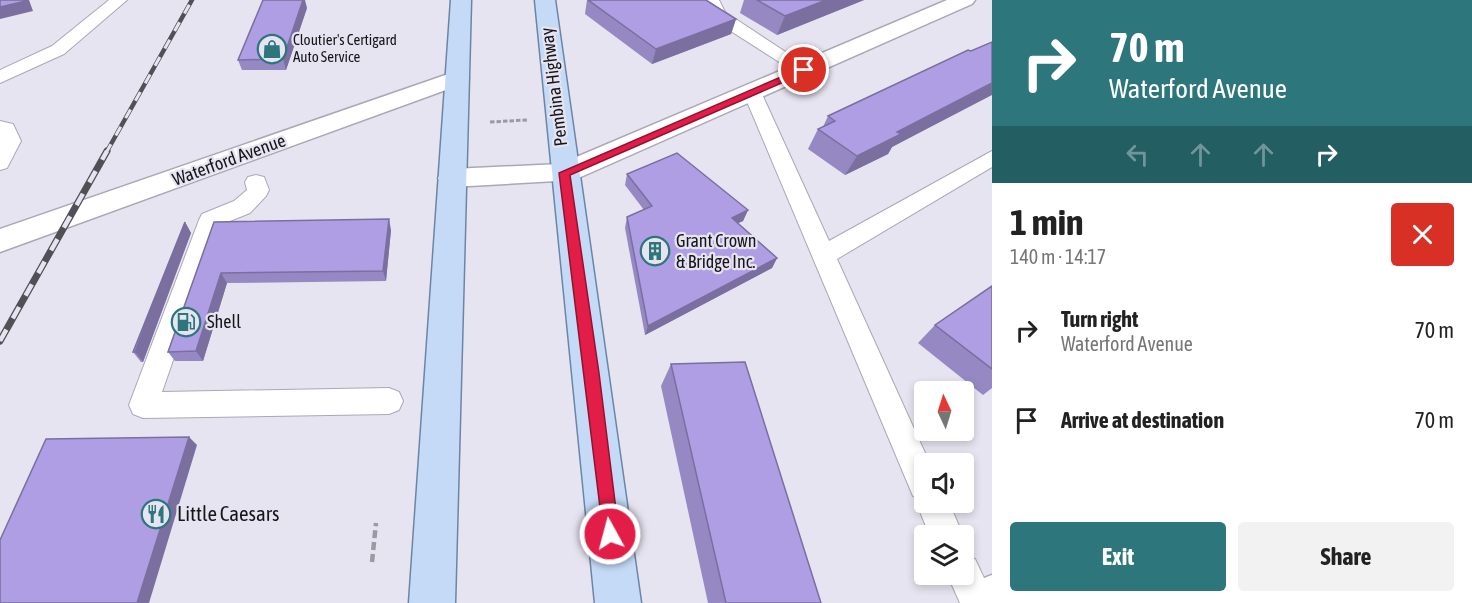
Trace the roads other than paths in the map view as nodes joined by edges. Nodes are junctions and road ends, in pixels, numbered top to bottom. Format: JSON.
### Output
{"nodes":[{"id":1,"x":119,"y":0,"type":"edge"},
{"id":2,"x":460,"y":0,"type":"edge"},
{"id":3,"x":544,"y":0,"type":"edge"},
{"id":4,"x":711,"y":0,"type":"edge"},
{"id":5,"x":965,"y":0,"type":"edge"},
{"id":6,"x":804,"y":70,"type":"junction"},
{"id":7,"x":0,"y":77,"type":"edge"},
{"id":8,"x":457,"y":78,"type":"junction"},
{"id":9,"x":752,"y":92,"type":"junction"},
{"id":10,"x":0,"y":127,"type":"edge"},
{"id":11,"x":992,"y":158,"type":"edge"},
{"id":12,"x":0,"y":163,"type":"edge"},
{"id":13,"x":564,"y":173,"type":"junction"},
{"id":14,"x":452,"y":178,"type":"junction"},
{"id":15,"x":256,"y":182,"type":"dead end"},
{"id":16,"x":0,"y":241,"type":"edge"},
{"id":17,"x":822,"y":256,"type":"junction"},
{"id":18,"x":389,"y":401,"type":"dead end"},
{"id":19,"x":914,"y":463,"type":"edge"},
{"id":20,"x":970,"y":585,"type":"edge"},
{"id":21,"x":992,"y":597,"type":"edge"},
{"id":22,"x":432,"y":603,"type":"edge"},
{"id":23,"x":618,"y":603,"type":"edge"},
{"id":24,"x":978,"y":603,"type":"edge"},
{"id":25,"x":986,"y":603,"type":"edge"}],
"edges":[{"from":1,"to":7,"type":"lane"},
{"from":2,"to":8,"type":"main road"},
{"from":3,"to":13,"type":"main road","name":"Pembina Highway"},
{"from":4,"to":6,"type":"lane"},
{"from":5,"to":6,"type":"street"},
{"from":6,"to":9,"type":"street"},
{"from":8,"to":14,"type":"main road"},
{"from":8,"to":16,"type":"street","name":"Waterford Avenue"},
{"from":9,"to":13,"type":"street"},
{"from":9,"to":17,"type":"lane"},
{"from":10,"to":12,"type":"lane"},
{"from":11,"to":17,"type":"lane"},
{"from":13,"to":14,"type":"street"},
{"from":13,"to":23,"type":"main road","name":"Pembina Highway"},
{"from":14,"to":22,"type":"main road"},
{"from":15,"to":18,"type":"lane"},
{"from":17,"to":19,"type":"lane"},
{"from":20,"to":24,"type":"lane"},
{"from":21,"to":25,"type":"street"}]}
